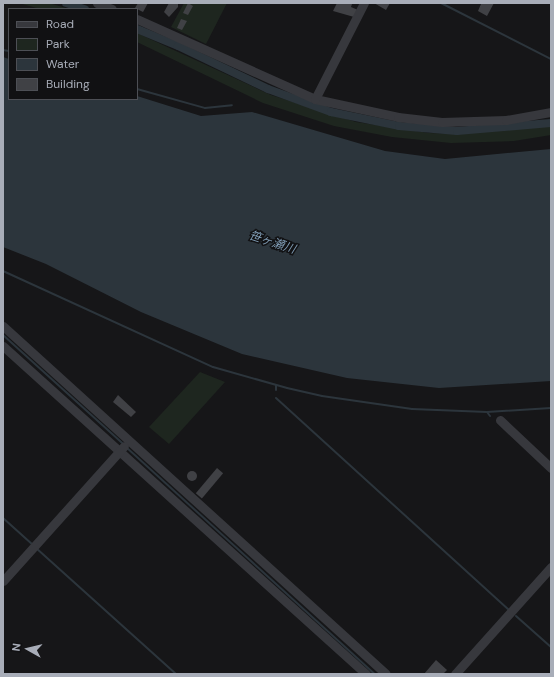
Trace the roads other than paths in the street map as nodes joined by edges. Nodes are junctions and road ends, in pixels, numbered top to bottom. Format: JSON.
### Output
{"nodes":[{"id":1,"x":97,"y":3,"type":"edge"},
{"id":2,"x":364,"y":3,"type":"edge"},
{"id":3,"x":110,"y":8,"type":"edge"},
{"id":4,"x":138,"y":19,"type":"edge"},
{"id":5,"x":315,"y":99,"type":"junction"},
{"id":6,"x":551,"y":112,"type":"edge"},
{"id":7,"x":3,"y":326,"type":"edge"},
{"id":8,"x":3,"y":346,"type":"edge"},
{"id":9,"x":500,"y":420,"type":"dead end"},
{"id":10,"x":124,"y":446,"type":"junction"},
{"id":11,"x":551,"y":468,"type":"edge"},
{"id":12,"x":551,"y":567,"type":"edge"},
{"id":13,"x":3,"y":582,"type":"edge"},
{"id":14,"x":366,"y":674,"type":"edge"},
{"id":15,"x":386,"y":674,"type":"edge"},
{"id":16,"x":455,"y":674,"type":"edge"}],
"edges":[{"from":1,"to":3,"type":"street"},
{"from":2,"to":5,"type":"street"},
{"from":4,"to":5,"type":"street"},
{"from":5,"to":6,"type":"street"},
{"from":7,"to":10,"type":"street"},
{"from":8,"to":10,"type":"street"},
{"from":9,"to":11,"type":"street"},
{"from":10,"to":13,"type":"street"},
{"from":10,"to":14,"type":"street"},
{"from":10,"to":15,"type":"street"},
{"from":12,"to":16,"type":"street"}]}
